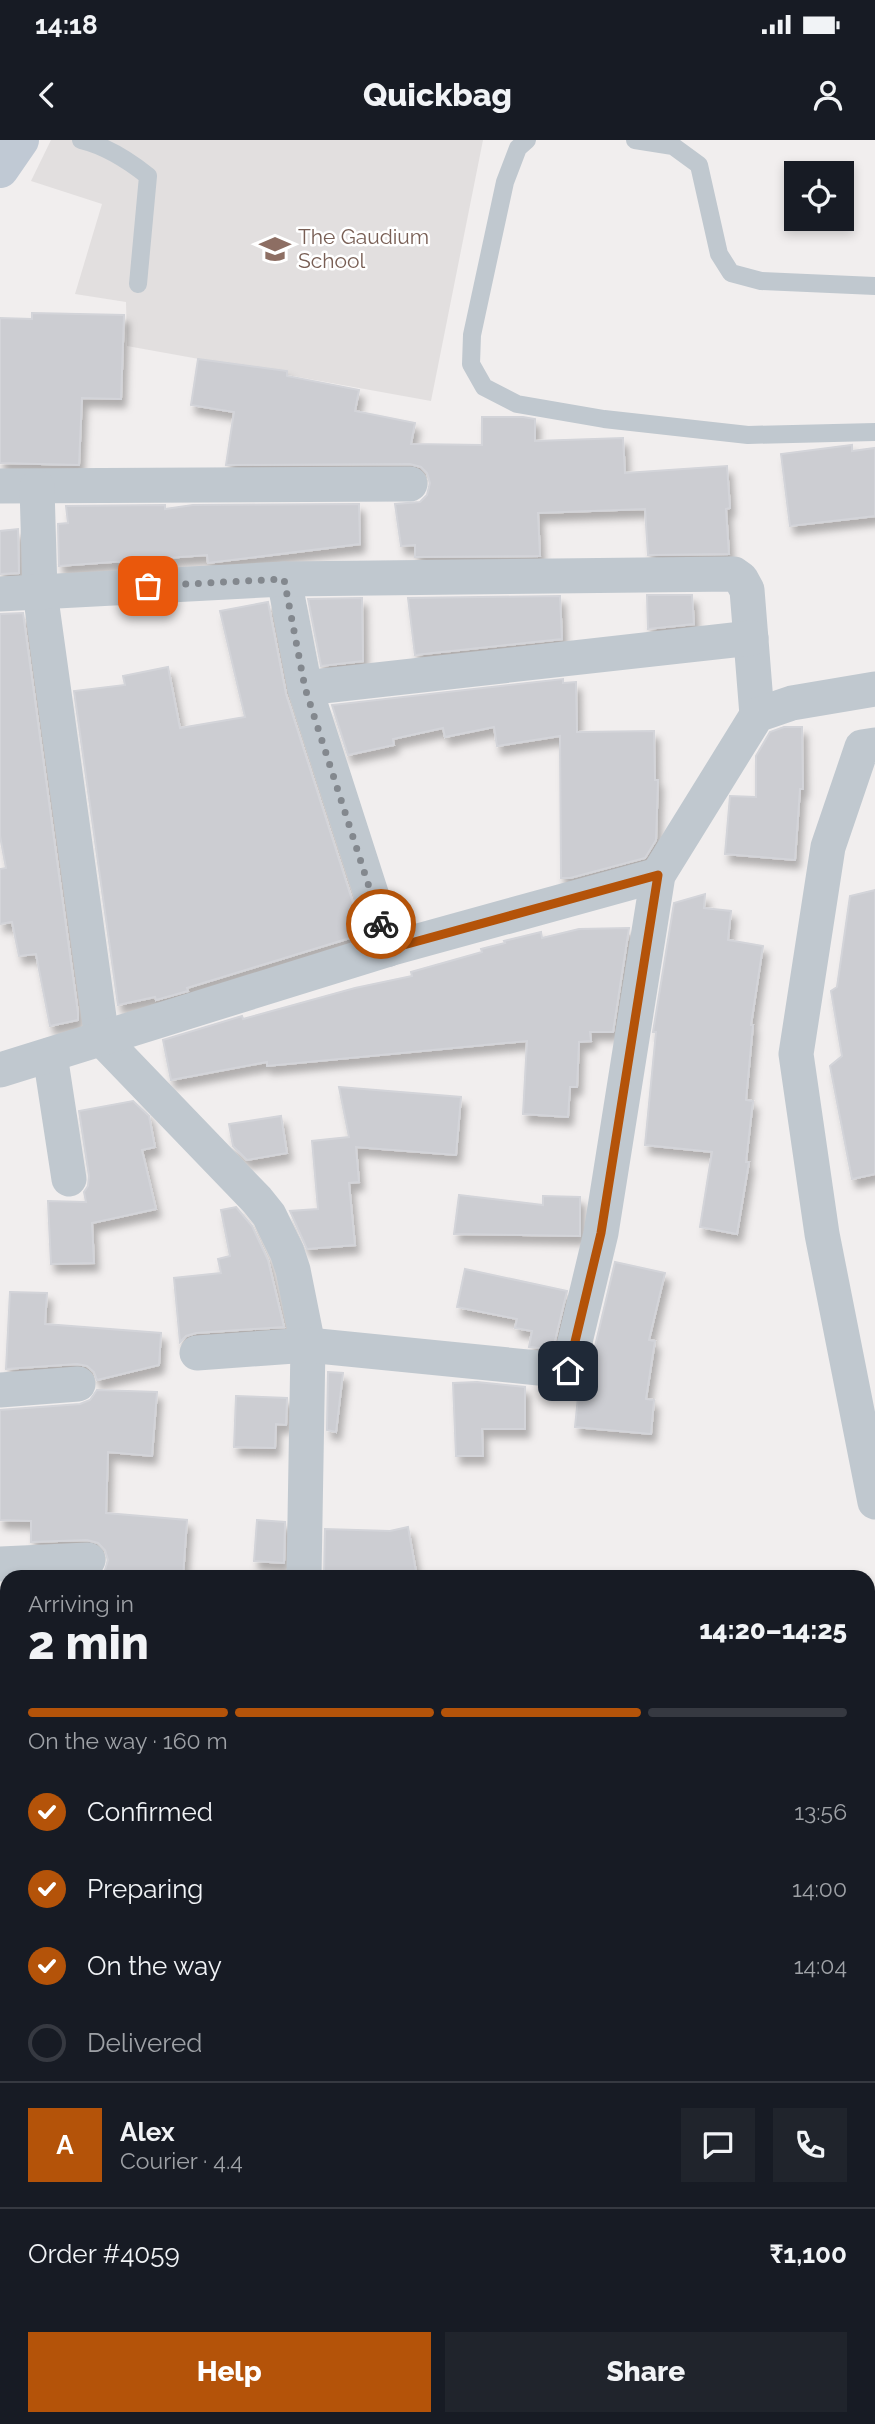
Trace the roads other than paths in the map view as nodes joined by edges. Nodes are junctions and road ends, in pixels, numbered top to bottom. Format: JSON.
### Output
{"nodes":[{"id":1,"x":81,"y":140,"type":"edge"},
{"id":2,"x":527,"y":140,"type":"edge"},
{"id":3,"x":635,"y":140,"type":"edge"},
{"id":4,"x":138,"y":284,"type":"dead end"},
{"id":5,"x":875,"y":286,"type":"edge"},
{"id":6,"x":875,"y":432,"type":"edge"},
{"id":7,"x":410,"y":484,"type":"dead end"},
{"id":8,"x":0,"y":486,"type":"edge"},
{"id":9,"x":37,"y":486,"type":"junction"},
{"id":10,"x":284,"y":579,"type":"junction"},
{"id":11,"x":40,"y":592,"type":"junction"},
{"id":12,"x":0,"y":594,"type":"edge"},
{"id":13,"x":751,"y":638,"type":"junction"},
{"id":14,"x":305,"y":688,"type":"junction"},
{"id":15,"x":875,"y":688,"type":"edge"},
{"id":16,"x":757,"y":715,"type":"junction"},
{"id":17,"x":875,"y":745,"type":"edge"},
{"id":18,"x":658,"y":875,"type":"junction"},
{"id":19,"x":389,"y":949,"type":"junction"},
{"id":20,"x":102,"y":1040,"type":"junction"},
{"id":21,"x":50,"y":1055,"type":"junction"},
{"id":22,"x":0,"y":1070,"type":"edge"},
{"id":23,"x":69,"y":1179,"type":"dead end"},
{"id":24,"x":308,"y":1345,"type":"junction"},
{"id":25,"x":197,"y":1353,"type":"dead end"},
{"id":26,"x":78,"y":1384,"type":"dead end"},
{"id":27,"x":0,"y":1390,"type":"edge"},
{"id":28,"x":875,"y":1502,"type":"edge"},
{"id":29,"x":88,"y":1560,"type":"dead end"},
{"id":30,"x":0,"y":1564,"type":"edge"},
{"id":31,"x":304,"y":1570,"type":"edge"}],
"edges":[{"from":1,"to":4,"type":"lane"},
{"from":2,"to":6,"type":"lane"},
{"from":3,"to":5,"type":"lane"},
{"from":7,"to":9,"type":"street"},
{"from":8,"to":9,"type":"street"},
{"from":9,"to":11,"type":"street"},
{"from":10,"to":11,"type":"street"},
{"from":10,"to":13,"type":"street"},
{"from":10,"to":14,"type":"street"},
{"from":11,"to":12,"type":"street"},
{"from":11,"to":20,"type":"street"},
{"from":13,"to":14,"type":"street"},
{"from":13,"to":16,"type":"street"},
{"from":14,"to":19,"type":"street"},
{"from":15,"to":16,"type":"street"},
{"from":16,"to":18,"type":"street"},
{"from":17,"to":28,"type":"street"},
{"from":18,"to":19,"type":"street"},
{"from":18,"to":24,"type":"street"},
{"from":19,"to":20,"type":"street"},
{"from":20,"to":21,"type":"street"},
{"from":20,"to":24,"type":"street"},
{"from":21,"to":22,"type":"street"},
{"from":21,"to":23,"type":"street"},
{"from":24,"to":25,"type":"street"},
{"from":24,"to":31,"type":"street"},
{"from":26,"to":27,"type":"street"},
{"from":29,"to":30,"type":"street"}]}
